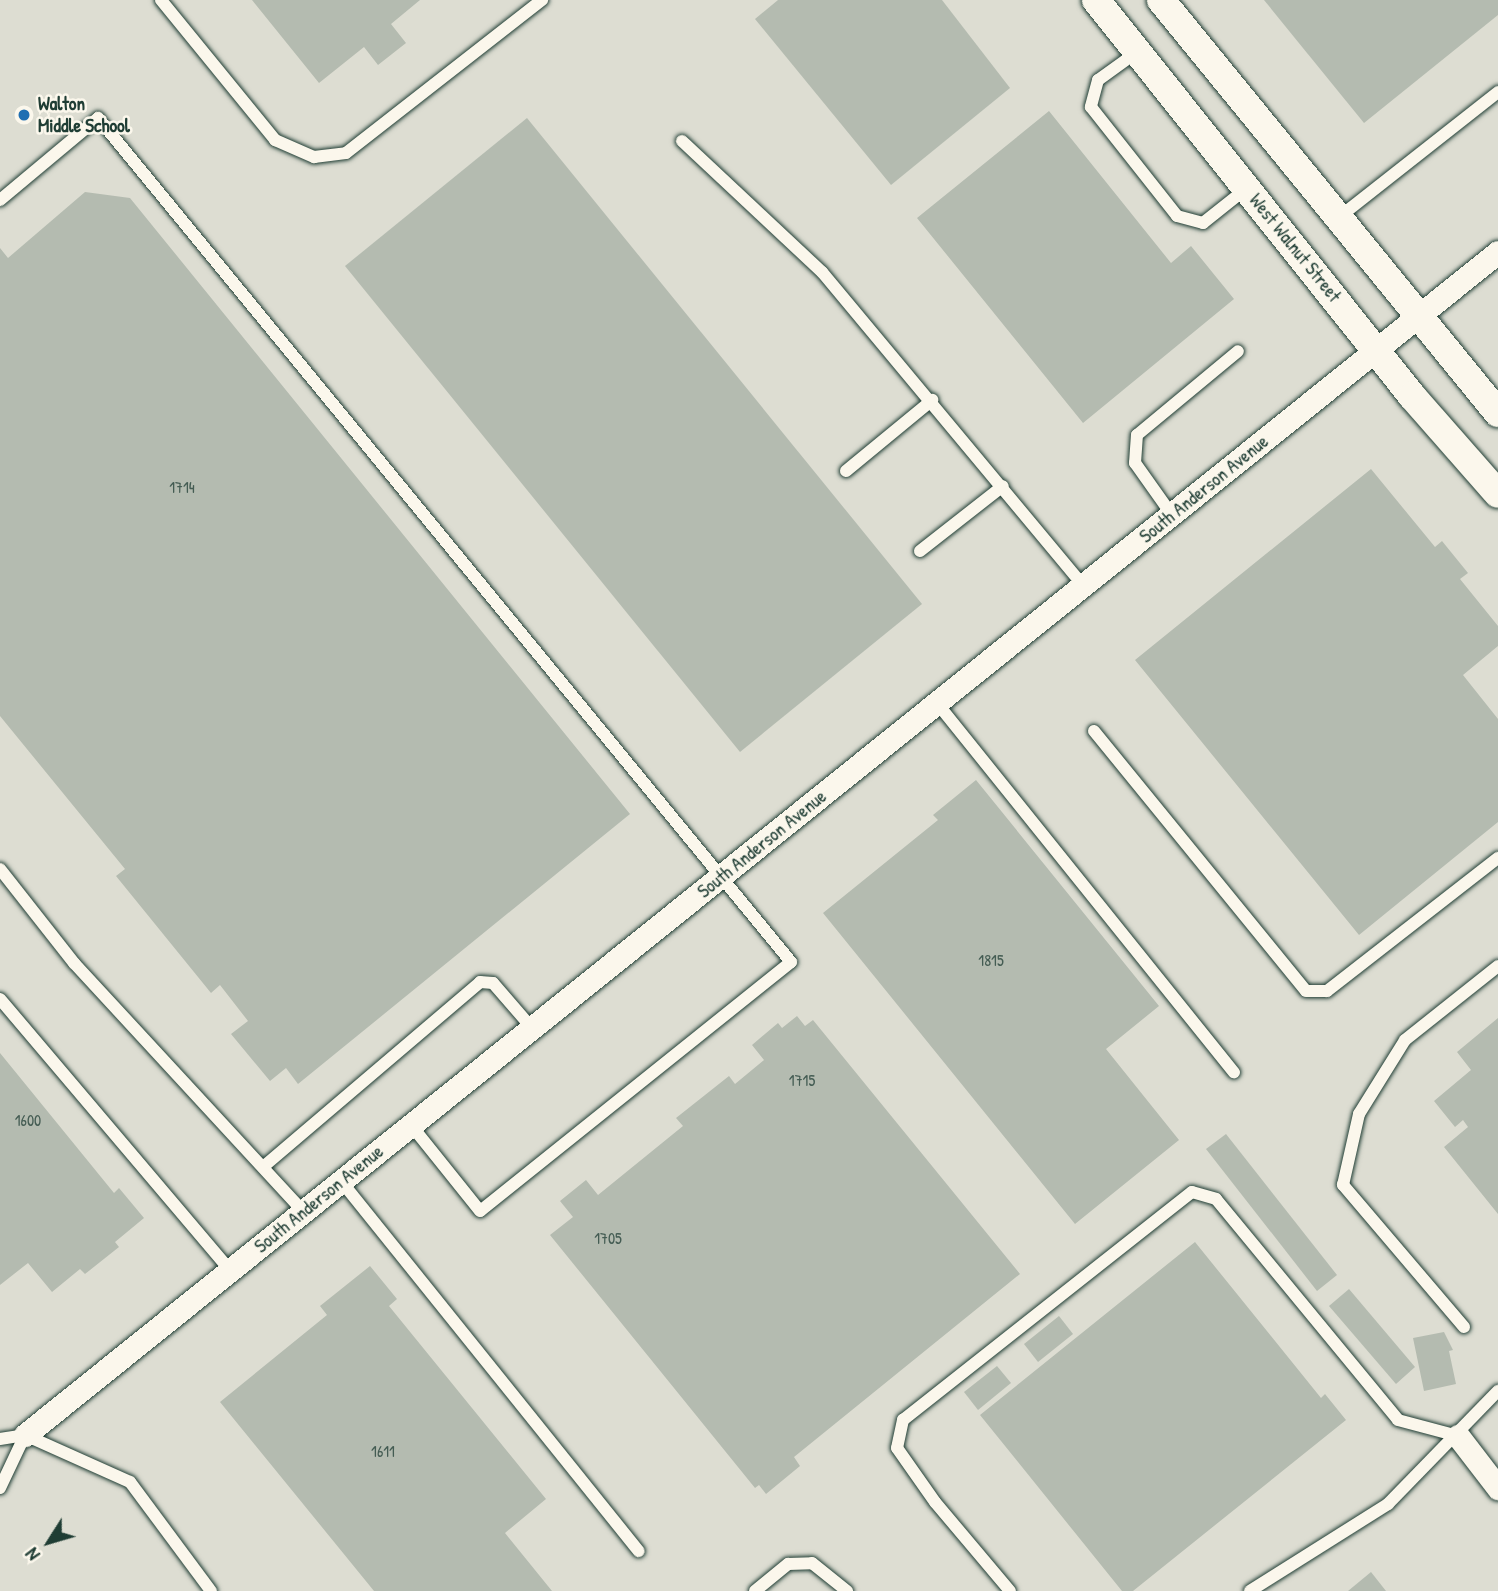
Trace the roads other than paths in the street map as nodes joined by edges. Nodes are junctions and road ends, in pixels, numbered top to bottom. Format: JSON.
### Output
{"nodes":[{"id":1,"x":161,"y":0,"type":"edge"},
{"id":2,"x":542,"y":0,"type":"edge"},
{"id":3,"x":1096,"y":0,"type":"edge"},
{"id":4,"x":1161,"y":0,"type":"edge"},
{"id":5,"x":1137,"y":51,"type":"junction"},
{"id":6,"x":1498,"y":92,"type":"edge"},
{"id":7,"x":682,"y":141,"type":"dead end"},
{"id":8,"x":1247,"y":188,"type":"junction"},
{"id":9,"x":0,"y":200,"type":"edge"},
{"id":10,"x":1338,"y":218,"type":"junction"},
{"id":11,"x":1498,"y":252,"type":"edge"},
{"id":12,"x":1418,"y":317,"type":"junction"},
{"id":13,"x":1238,"y":351,"type":"dead end"},
{"id":14,"x":1377,"y":351,"type":"junction"},
{"id":15,"x":932,"y":400,"type":"junction"},
{"id":16,"x":1498,"y":413,"type":"edge"},
{"id":17,"x":846,"y":471,"type":"dead end"},
{"id":18,"x":1003,"y":486,"type":"junction"},
{"id":19,"x":1498,"y":494,"type":"edge"},
{"id":20,"x":1172,"y":515,"type":"junction"},
{"id":21,"x":920,"y":551,"type":"dead end"},
{"id":22,"x":1084,"y":586,"type":"junction"},
{"id":23,"x":937,"y":703,"type":"junction"},
{"id":24,"x":1094,"y":732,"type":"dead end"},
{"id":25,"x":1498,"y":858,"type":"edge"},
{"id":26,"x":0,"y":869,"type":"edge"},
{"id":27,"x":720,"y":878,"type":"junction"},
{"id":28,"x":1498,"y":966,"type":"edge"},
{"id":29,"x":0,"y":999,"type":"edge"},
{"id":30,"x":532,"y":1028,"type":"junction"},
{"id":31,"x":1234,"y":1072,"type":"dead end"},
{"id":32,"x":411,"y":1125,"type":"junction"},
{"id":33,"x":262,"y":1167,"type":"junction"},
{"id":34,"x":341,"y":1181,"type":"junction"},
{"id":35,"x":303,"y":1211,"type":"junction"},
{"id":36,"x":230,"y":1270,"type":"junction"},
{"id":37,"x":1464,"y":1327,"type":"dead end"},
{"id":38,"x":1498,"y":1391,"type":"edge"},
{"id":39,"x":25,"y":1434,"type":"junction"},
{"id":40,"x":1458,"y":1436,"type":"junction"},
{"id":41,"x":0,"y":1439,"type":"edge"},
{"id":42,"x":0,"y":1488,"type":"edge"},
{"id":43,"x":1498,"y":1488,"type":"edge"},
{"id":44,"x":639,"y":1551,"type":"dead end"},
{"id":45,"x":211,"y":1591,"type":"edge"},
{"id":46,"x":755,"y":1591,"type":"edge"},
{"id":47,"x":847,"y":1591,"type":"edge"},
{"id":48,"x":1010,"y":1591,"type":"edge"},
{"id":49,"x":1250,"y":1591,"type":"edge"}],
"edges":[{"from":1,"to":2,"type":"lane"},
{"from":3,"to":5,"type":"street","name":"West Walnut Street"},
{"from":4,"to":10,"type":"street"},
{"from":5,"to":8,"type":"street","name":"West Walnut Street"},
{"from":5,"to":8,"type":"lane"},
{"from":6,"to":10,"type":"lane"},
{"from":7,"to":15,"type":"lane"},
{"from":8,"to":14,"type":"street","name":"West Walnut Street"},
{"from":9,"to":27,"type":"lane"},
{"from":10,"to":12,"type":"street"},
{"from":11,"to":12,"type":"street","name":"South Anderson Avenue"},
{"from":12,"to":14,"type":"street","name":"South Anderson Avenue"},
{"from":12,"to":16,"type":"street"},
{"from":13,"to":20,"type":"lane"},
{"from":14,"to":19,"type":"street","name":"West Walnut Street"},
{"from":14,"to":20,"type":"street","name":"South Anderson Avenue"},
{"from":15,"to":17,"type":"lane"},
{"from":15,"to":18,"type":"lane"},
{"from":18,"to":21,"type":"lane"},
{"from":18,"to":22,"type":"lane"},
{"from":20,"to":22,"type":"street","name":"South Anderson Avenue"},
{"from":22,"to":23,"type":"street","name":"South Anderson Avenue"},
{"from":23,"to":27,"type":"street","name":"South Anderson Avenue"},
{"from":23,"to":31,"type":"lane"},
{"from":24,"to":25,"type":"lane"},
{"from":26,"to":33,"type":"lane"},
{"from":27,"to":30,"type":"street","name":"South Anderson Avenue"},
{"from":27,"to":32,"type":"lane"},
{"from":28,"to":37,"type":"lane"},
{"from":29,"to":36,"type":"lane"},
{"from":30,"to":32,"type":"street","name":"South Anderson Avenue"},
{"from":30,"to":33,"type":"lane"},
{"from":32,"to":34,"type":"street","name":"South Anderson Avenue"},
{"from":33,"to":35,"type":"lane"},
{"from":34,"to":35,"type":"street","name":"South Anderson Avenue"},
{"from":34,"to":44,"type":"lane"},
{"from":35,"to":36,"type":"street","name":"South Anderson Avenue"},
{"from":36,"to":39,"type":"street","name":"South Anderson Avenue"},
{"from":38,"to":40,"type":"lane"},
{"from":39,"to":41,"type":"lane"},
{"from":39,"to":42,"type":"lane"},
{"from":39,"to":45,"type":"lane"},
{"from":40,"to":43,"type":"street"},
{"from":40,"to":48,"type":"lane"},
{"from":40,"to":49,"type":"lane"},
{"from":46,"to":47,"type":"lane"}]}
